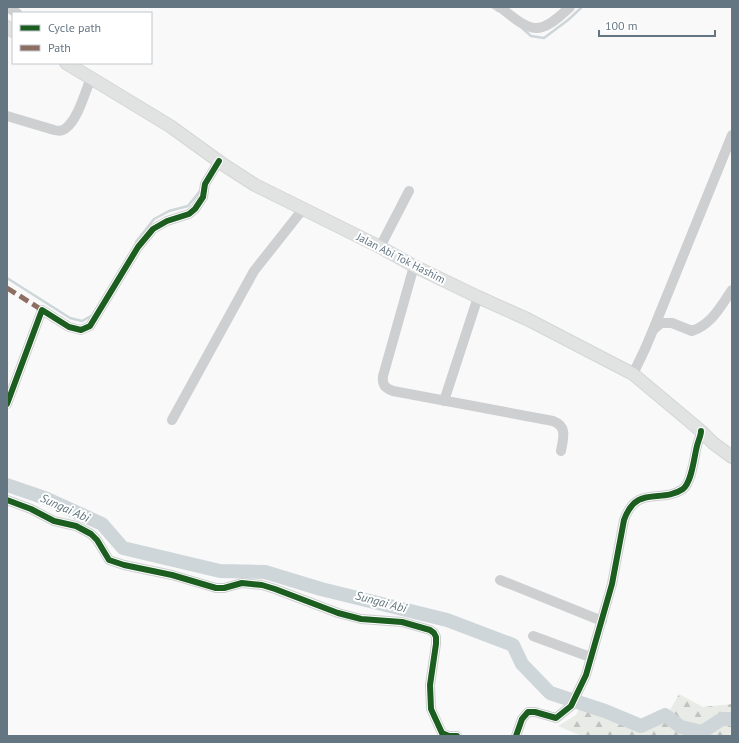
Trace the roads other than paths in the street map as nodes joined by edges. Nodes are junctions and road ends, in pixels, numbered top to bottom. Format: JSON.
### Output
{"nodes":[{"id":1,"x":500,"y":7,"type":"edge"},
{"id":2,"x":570,"y":7,"type":"edge"},
{"id":3,"x":68,"y":64,"type":"edge"},
{"id":4,"x":91,"y":78,"type":"junction"},
{"id":5,"x":7,"y":116,"type":"edge"},
{"id":6,"x":732,"y":135,"type":"edge"},
{"id":7,"x":219,"y":161,"type":"junction"},
{"id":8,"x":409,"y":191,"type":"dead end"},
{"id":9,"x":303,"y":209,"type":"junction"},
{"id":10,"x":380,"y":247,"type":"junction"},
{"id":11,"x":414,"y":266,"type":"junction"},
{"id":12,"x":732,"y":290,"type":"edge"},
{"id":13,"x":478,"y":297,"type":"junction"},
{"id":14,"x":653,"y":330,"type":"junction"},
{"id":15,"x":633,"y":374,"type":"junction"},
{"id":16,"x":444,"y":401,"type":"junction"},
{"id":17,"x":7,"y":404,"type":"edge"},
{"id":18,"x":172,"y":420,"type":"dead end"},
{"id":19,"x":701,"y":431,"type":"junction"},
{"id":20,"x":561,"y":451,"type":"dead end"},
{"id":21,"x":732,"y":457,"type":"edge"},
{"id":22,"x":7,"y":500,"type":"edge"},
{"id":23,"x":500,"y":580,"type":"dead end"},
{"id":24,"x":602,"y":621,"type":"junction"},
{"id":25,"x":533,"y":636,"type":"dead end"},
{"id":26,"x":590,"y":657,"type":"junction"},
{"id":27,"x":457,"y":736,"type":"edge"},
{"id":28,"x":516,"y":736,"type":"edge"}],
"edges":[{"from":1,"to":2,"type":"street"},
{"from":3,"to":4,"type":"main road","name":"Jalan Abi Tok Hashim"},
{"from":4,"to":5,"type":"street"},
{"from":4,"to":7,"type":"main road","name":"Jalan Abi Tok Hashim"},
{"from":6,"to":14,"type":"street"},
{"from":7,"to":9,"type":"main road","name":"Jalan Abi Tok Hashim"},
{"from":7,"to":17,"type":"street"},
{"from":8,"to":10,"type":"street"},
{"from":9,"to":10,"type":"main road","name":"Jalan Abi Tok Hashim"},
{"from":9,"to":18,"type":"street"},
{"from":10,"to":11,"type":"main road","name":"Jalan Abi Tok Hashim"},
{"from":11,"to":13,"type":"main road","name":"Jalan Abi Tok Hashim"},
{"from":11,"to":16,"type":"street"},
{"from":12,"to":14,"type":"street"},
{"from":13,"to":15,"type":"main road","name":"Jalan Abi Tok Hashim"},
{"from":13,"to":16,"type":"street"},
{"from":14,"to":15,"type":"street"},
{"from":15,"to":19,"type":"main road","name":"Jalan Abi Tok Hashim"},
{"from":16,"to":20,"type":"street"},
{"from":19,"to":21,"type":"main road","name":"Jalan Abi Tok Hashim"},
{"from":19,"to":24,"type":"street"},
{"from":22,"to":27,"type":"street"},
{"from":23,"to":24,"type":"street"},
{"from":24,"to":26,"type":"street"},
{"from":25,"to":26,"type":"street"},
{"from":26,"to":28,"type":"street"}]}
